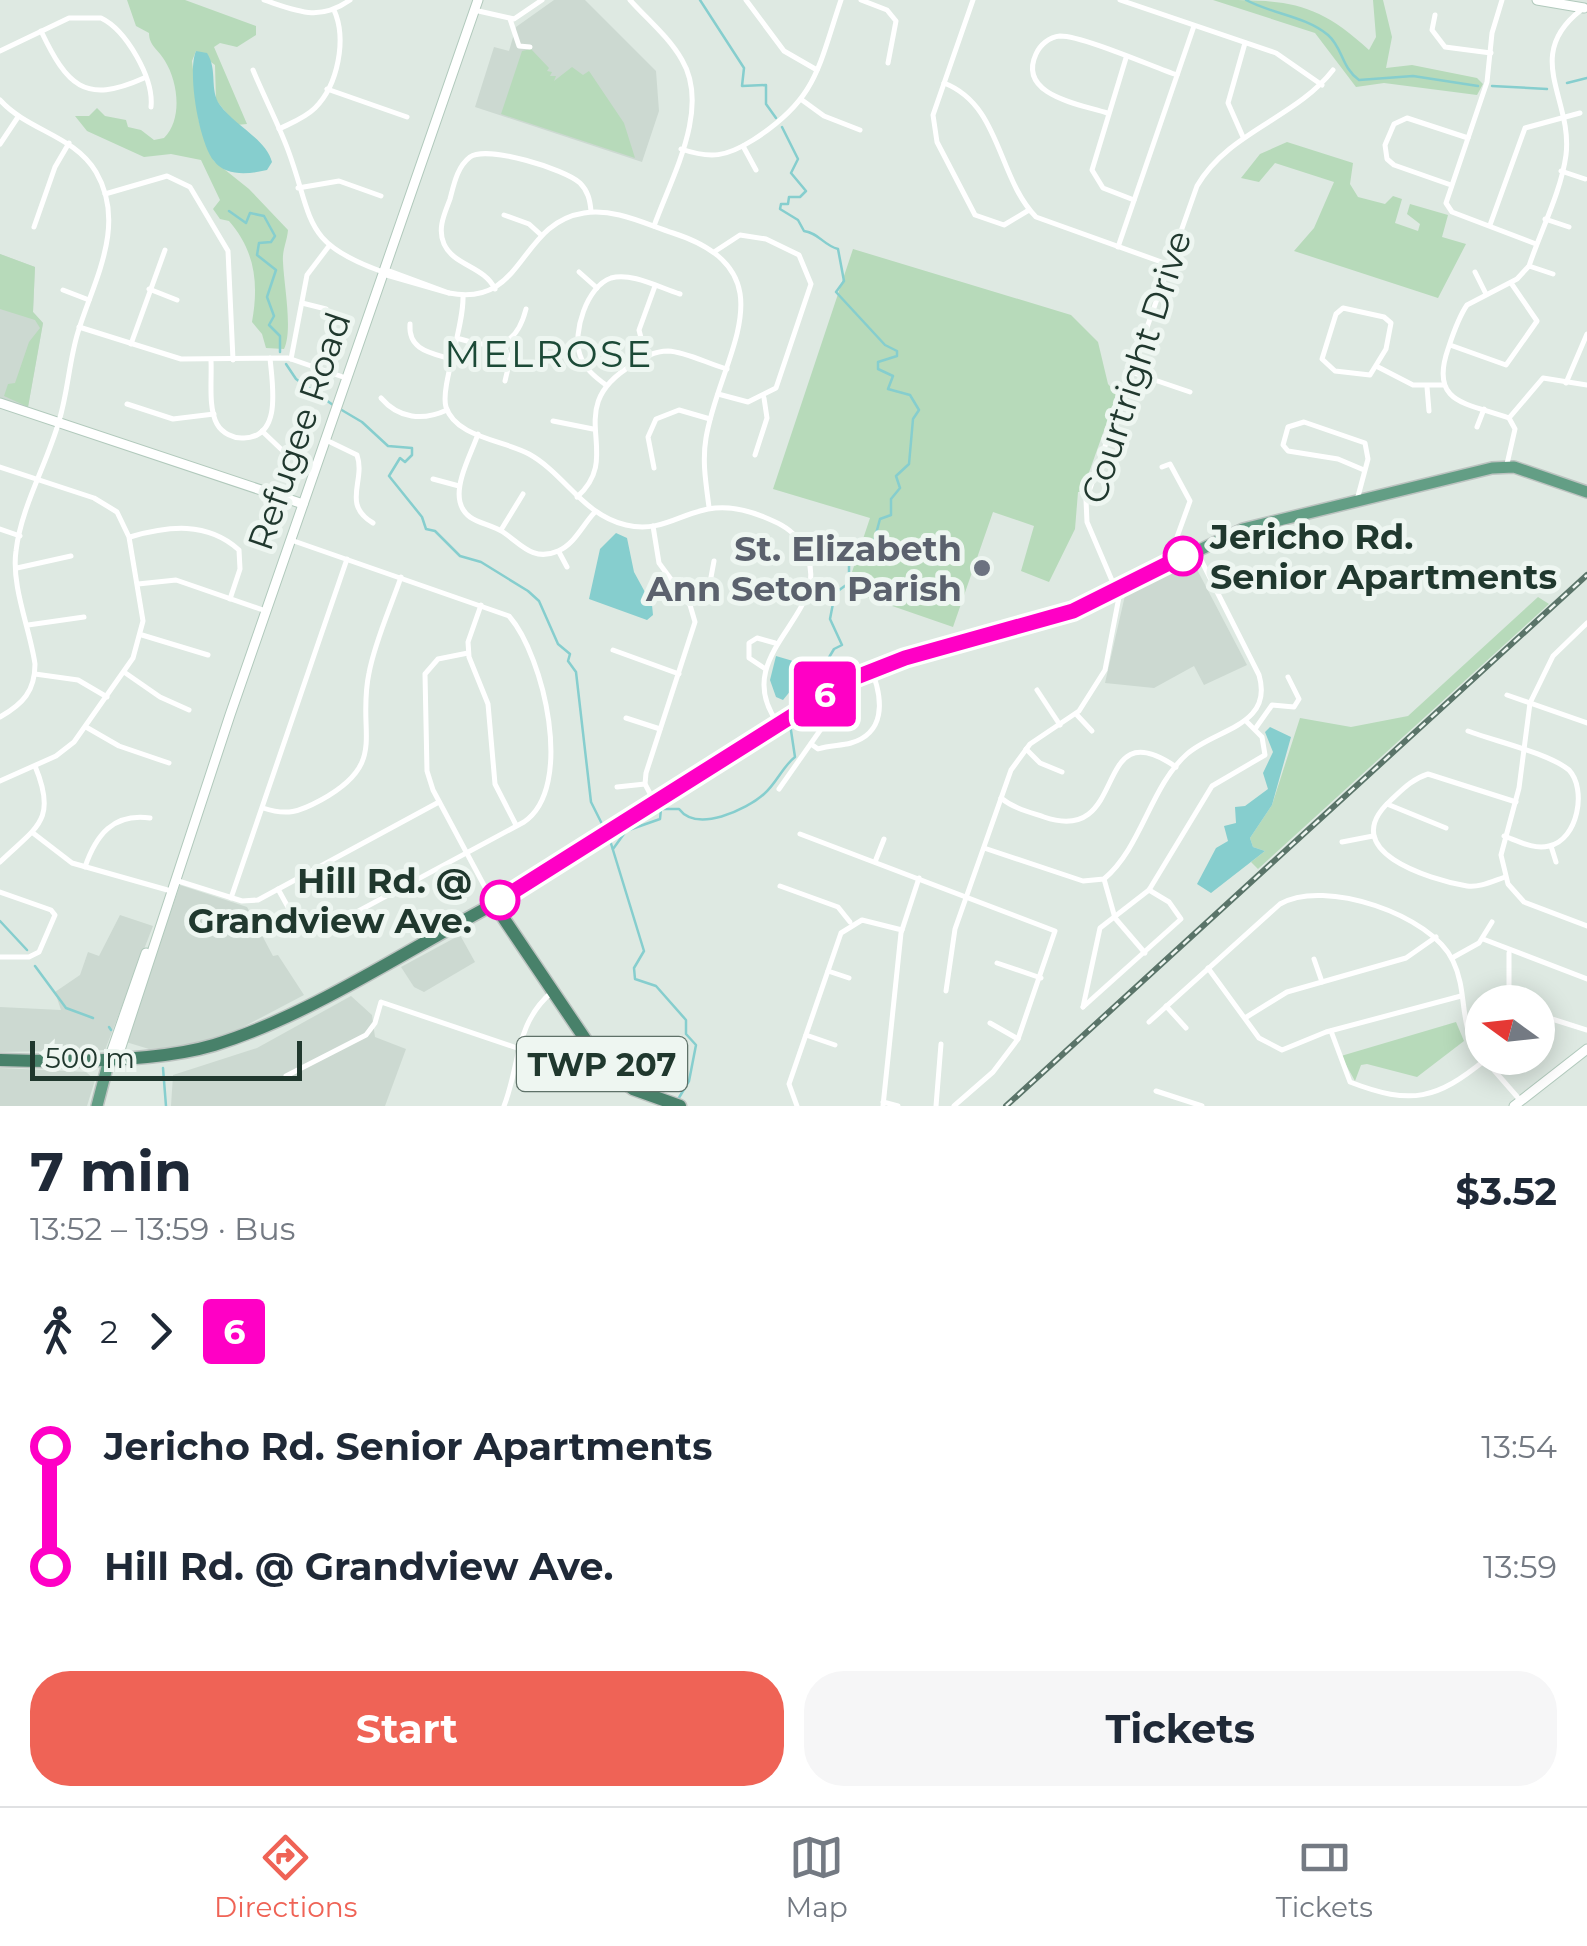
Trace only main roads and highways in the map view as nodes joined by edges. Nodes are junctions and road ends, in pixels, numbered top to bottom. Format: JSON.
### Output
{"nodes":[{"id":1,"x":1536,"y":0,"type":"edge"},
{"id":2,"x":476,"y":5,"type":"edge"},
{"id":3,"x":1583,"y":7,"type":"edge"},
{"id":4,"x":0,"y":403,"type":"edge"},
{"id":5,"x":1587,"y":492,"type":"edge"},
{"id":6,"x":302,"y":504,"type":"junction"},
{"id":7,"x":170,"y":890,"type":"junction"},
{"id":8,"x":494,"y":904,"type":"junction"},
{"id":9,"x":1587,"y":1049,"type":"edge"},
{"id":10,"x":113,"y":1059,"type":"junction"},
{"id":11,"x":0,"y":1062,"type":"edge"},
{"id":12,"x":1517,"y":1103,"type":"edge"},
{"id":13,"x":670,"y":1105,"type":"edge"},
{"id":14,"x":97,"y":1106,"type":"edge"}],
"edges":[{"from":1,"to":3,"type":"main road"},
{"from":2,"to":6,"type":"main road","name":"Refugee Road"},
{"from":4,"to":6,"type":"main road"},
{"from":5,"to":8,"type":"main road"},
{"from":6,"to":7,"type":"main road","name":"Refugee Road"},
{"from":7,"to":10,"type":"main road","name":"Refugee Road"},
{"from":7,"to":10,"type":"main road","name":"Refugee Road"},
{"from":8,"to":10,"type":"highway"},
{"from":8,"to":13,"type":"highway","number":"TWP 207"},
{"from":9,"to":12,"type":"main road"},
{"from":10,"to":11,"type":"highway"},
{"from":10,"to":14,"type":"main road","name":"Refugee Road"}]}
